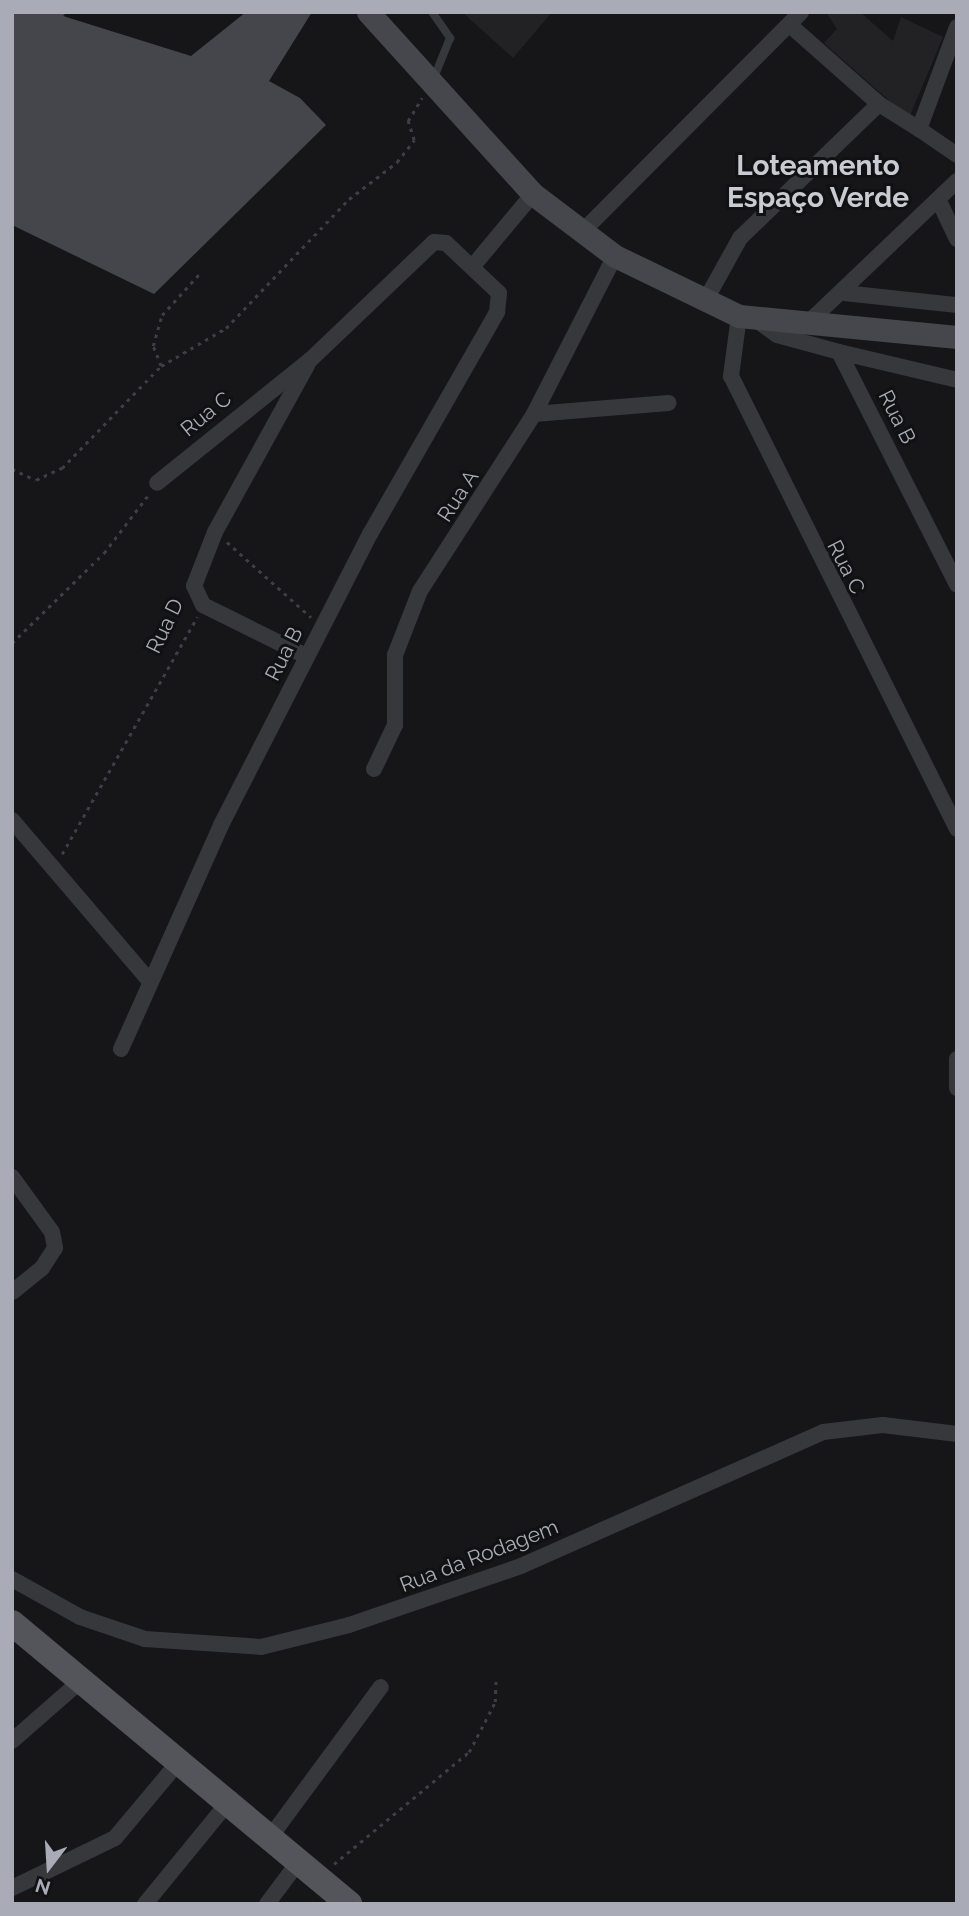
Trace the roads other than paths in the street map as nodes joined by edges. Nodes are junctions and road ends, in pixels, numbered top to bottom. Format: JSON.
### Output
{"nodes":[{"id":1,"x":368,"y":12,"type":"edge"},
{"id":2,"x":432,"y":12,"type":"edge"},
{"id":3,"x":801,"y":12,"type":"edge"},
{"id":4,"x":792,"y":27,"type":"junction"},
{"id":5,"x":957,"y":27,"type":"edge"},
{"id":6,"x":432,"y":83,"type":"junction"},
{"id":7,"x":879,"y":104,"type":"junction"},
{"id":8,"x":919,"y":129,"type":"junction"},
{"id":9,"x":957,"y":155,"type":"edge"},
{"id":10,"x":957,"y":181,"type":"edge"},
{"id":11,"x":534,"y":194,"type":"junction"},
{"id":12,"x":939,"y":201,"type":"junction"},
{"id":13,"x":581,"y":233,"type":"junction"},
{"id":14,"x":957,"y":239,"type":"edge"},
{"id":15,"x":615,"y":256,"type":"junction"},
{"id":16,"x":472,"y":266,"type":"junction"},
{"id":17,"x":844,"y":293,"type":"junction"},
{"id":18,"x":704,"y":303,"type":"junction"},
{"id":19,"x":957,"y":305,"type":"edge"},
{"id":20,"x":747,"y":318,"type":"junction"},
{"id":21,"x":812,"y":319,"type":"junction"},
{"id":22,"x":957,"y":337,"type":"edge"},
{"id":23,"x":839,"y":352,"type":"junction"},
{"id":24,"x":310,"y":360,"type":"junction"},
{"id":25,"x":957,"y":380,"type":"edge"},
{"id":26,"x":669,"y":403,"type":"dead end"},
{"id":27,"x":534,"y":414,"type":"junction"},
{"id":28,"x":157,"y":484,"type":"road end"},
{"id":29,"x":957,"y":585,"type":"edge"},
{"id":30,"x":306,"y":656,"type":"junction"},
{"id":31,"x":374,"y":769,"type":"dead end"},
{"id":32,"x":951,"y":803,"type":"edge"},
{"id":33,"x":12,"y":820,"type":"edge"},
{"id":34,"x":957,"y":829,"type":"edge"},
{"id":35,"x":148,"y":979,"type":"junction"},
{"id":36,"x":121,"y":1049,"type":"dead end"},
{"id":37,"x":957,"y":1059,"type":"edge"},
{"id":38,"x":957,"y":1088,"type":"edge"},
{"id":39,"x":12,"y":1177,"type":"edge"},
{"id":40,"x":12,"y":1292,"type":"edge"},
{"id":41,"x":956,"y":1429,"type":"edge"},
{"id":42,"x":12,"y":1578,"type":"edge"},
{"id":43,"x":12,"y":1623,"type":"edge"},
{"id":44,"x":84,"y":1678,"type":"junction"},
{"id":45,"x":381,"y":1686,"type":"dead end"},
{"id":46,"x":12,"y":1741,"type":"edge"},
{"id":47,"x":182,"y":1758,"type":"junction"},
{"id":48,"x":231,"y":1799,"type":"junction"},
{"id":49,"x":271,"y":1836,"type":"junction"},
{"id":50,"x":309,"y":1869,"type":"junction"},
{"id":51,"x":12,"y":1888,"type":"edge"},
{"id":52,"x":145,"y":1904,"type":"edge"},
{"id":53,"x":267,"y":1904,"type":"edge"},
{"id":54,"x":349,"y":1904,"type":"edge"}],
"edges":[{"from":1,"to":6,"type":"main road"},
{"from":2,"to":6,"type":"lane"},
{"from":3,"to":4,"type":"street"},
{"from":4,"to":7,"type":"street"},
{"from":4,"to":13,"type":"street"},
{"from":5,"to":8,"type":"street"},
{"from":6,"to":11,"type":"main road"},
{"from":7,"to":8,"type":"street"},
{"from":7,"to":18,"type":"street"},
{"from":8,"to":9,"type":"street"},
{"from":10,"to":12,"type":"street"},
{"from":11,"to":13,"type":"main road"},
{"from":11,"to":16,"type":"street"},
{"from":12,"to":14,"type":"street"},
{"from":12,"to":17,"type":"street"},
{"from":13,"to":15,"type":"main road"},
{"from":15,"to":18,"type":"main road"},
{"from":15,"to":27,"type":"street","name":"Rua A"},
{"from":16,"to":24,"type":"street","name":"Rua C"},
{"from":16,"to":30,"type":"street","name":"Rua B"},
{"from":17,"to":19,"type":"street"},
{"from":17,"to":21,"type":"street"},
{"from":18,"to":20,"type":"main road"},
{"from":20,"to":21,"type":"main road"},
{"from":20,"to":23,"type":"street"},
{"from":20,"to":32,"type":"street","name":"Rua C"},
{"from":21,"to":22,"type":"main road"},
{"from":23,"to":25,"type":"street"},
{"from":23,"to":29,"type":"street","name":"Rua B"},
{"from":24,"to":28,"type":"street","name":"Rua C"},
{"from":24,"to":30,"type":"street","name":"Rua D"},
{"from":26,"to":27,"type":"street"},
{"from":27,"to":31,"type":"street","name":"Rua A"},
{"from":30,"to":35,"type":"street","name":"Rua B"},
{"from":32,"to":34,"type":"street","name":"Rua C"},
{"from":33,"to":35,"type":"street"},
{"from":35,"to":36,"type":"street","name":"Rua B"},
{"from":37,"to":38,"type":"street"},
{"from":39,"to":40,"type":"street"},
{"from":41,"to":42,"type":"street","name":"Rua da Rodagem"},
{"from":43,"to":44,"type":"main road"},
{"from":44,"to":46,"type":"street"},
{"from":44,"to":47,"type":"main road"},
{"from":45,"to":49,"type":"street"},
{"from":47,"to":48,"type":"main road"},
{"from":47,"to":51,"type":"street"},
{"from":48,"to":49,"type":"main road"},
{"from":48,"to":52,"type":"street"},
{"from":49,"to":50,"type":"main road"},
{"from":50,"to":53,"type":"street"},
{"from":50,"to":54,"type":"main road"}]}
